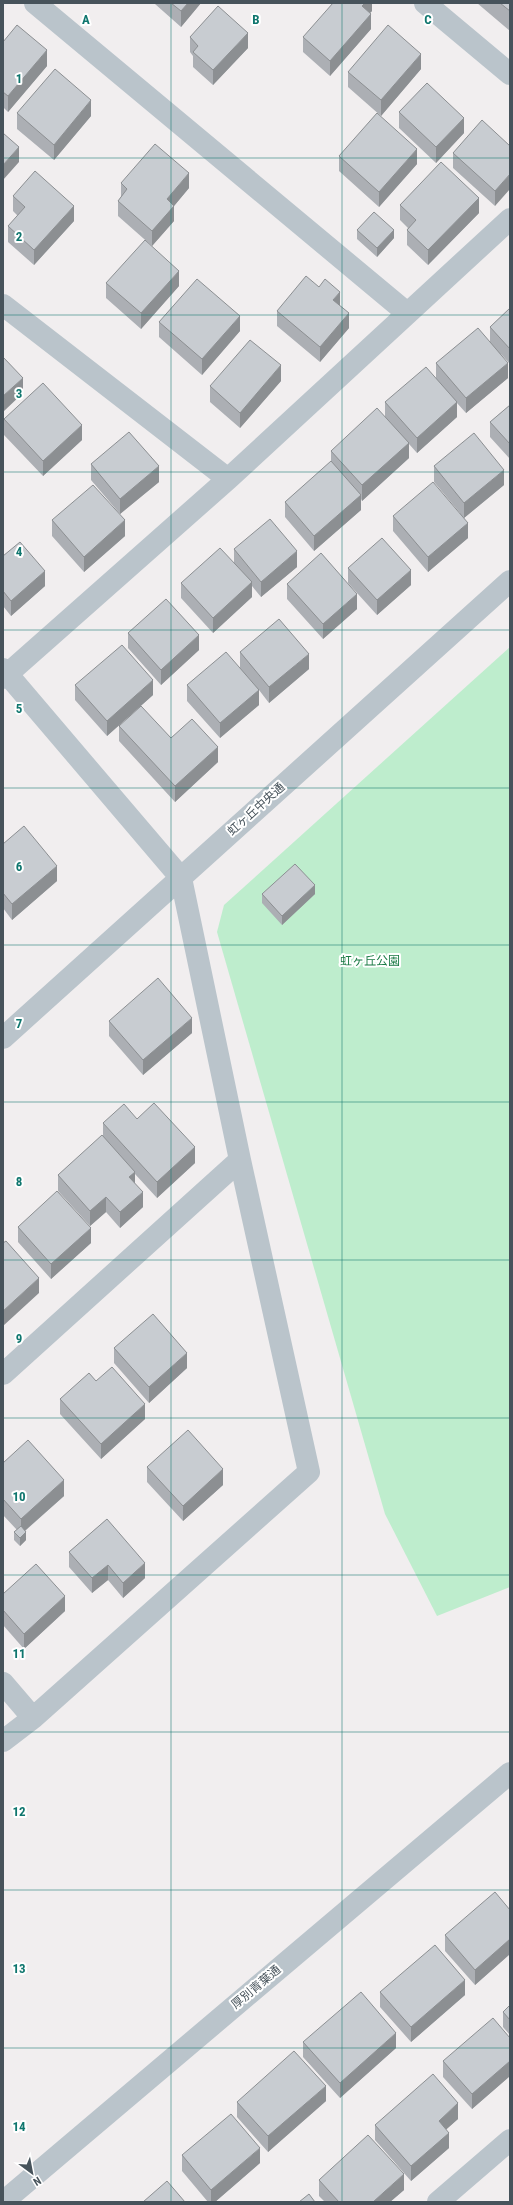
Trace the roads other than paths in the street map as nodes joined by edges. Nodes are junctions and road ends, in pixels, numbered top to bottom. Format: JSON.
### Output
{"nodes":[{"id":1,"x":35,"y":3,"type":"edge"},
{"id":2,"x":425,"y":3,"type":"edge"},
{"id":3,"x":510,"y":74,"type":"edge"},
{"id":4,"x":510,"y":219,"type":"edge"},
{"id":5,"x":3,"y":306,"type":"edge"},
{"id":6,"x":407,"y":313,"type":"junction"},
{"id":7,"x":228,"y":479,"type":"junction"},
{"id":8,"x":510,"y":581,"type":"edge"},
{"id":9,"x":4,"y":673,"type":"edge"},
{"id":10,"x":181,"y":878,"type":"junction"},
{"id":11,"x":3,"y":1038,"type":"edge"},
{"id":12,"x":240,"y":1160,"type":"junction"},
{"id":13,"x":3,"y":1374,"type":"edge"},
{"id":14,"x":3,"y":1683,"type":"edge"},
{"id":15,"x":33,"y":1718,"type":"junction"},
{"id":16,"x":3,"y":1741,"type":"edge"},
{"id":17,"x":510,"y":1773,"type":"edge"},
{"id":18,"x":510,"y":2140,"type":"edge"},
{"id":19,"x":3,"y":2202,"type":"edge"},
{"id":20,"x":438,"y":2202,"type":"edge"}],
"edges":[{"from":1,"to":6,"type":"street"},
{"from":2,"to":3,"type":"street"},
{"from":4,"to":6,"type":"street"},
{"from":5,"to":7,"type":"street"},
{"from":6,"to":7,"type":"street"},
{"from":7,"to":9,"type":"street"},
{"from":8,"to":10,"type":"street","name":"虹ヶ丘中央通"},
{"from":9,"to":10,"type":"street"},
{"from":10,"to":11,"type":"street","name":"虹ヶ丘中央通"},
{"from":10,"to":12,"type":"street"},
{"from":12,"to":13,"type":"street"},
{"from":12,"to":15,"type":"street"},
{"from":14,"to":15,"type":"street"},
{"from":15,"to":16,"type":"street"},
{"from":17,"to":19,"type":"street","name":"厚別青葉通"},
{"from":18,"to":20,"type":"street"}]}
